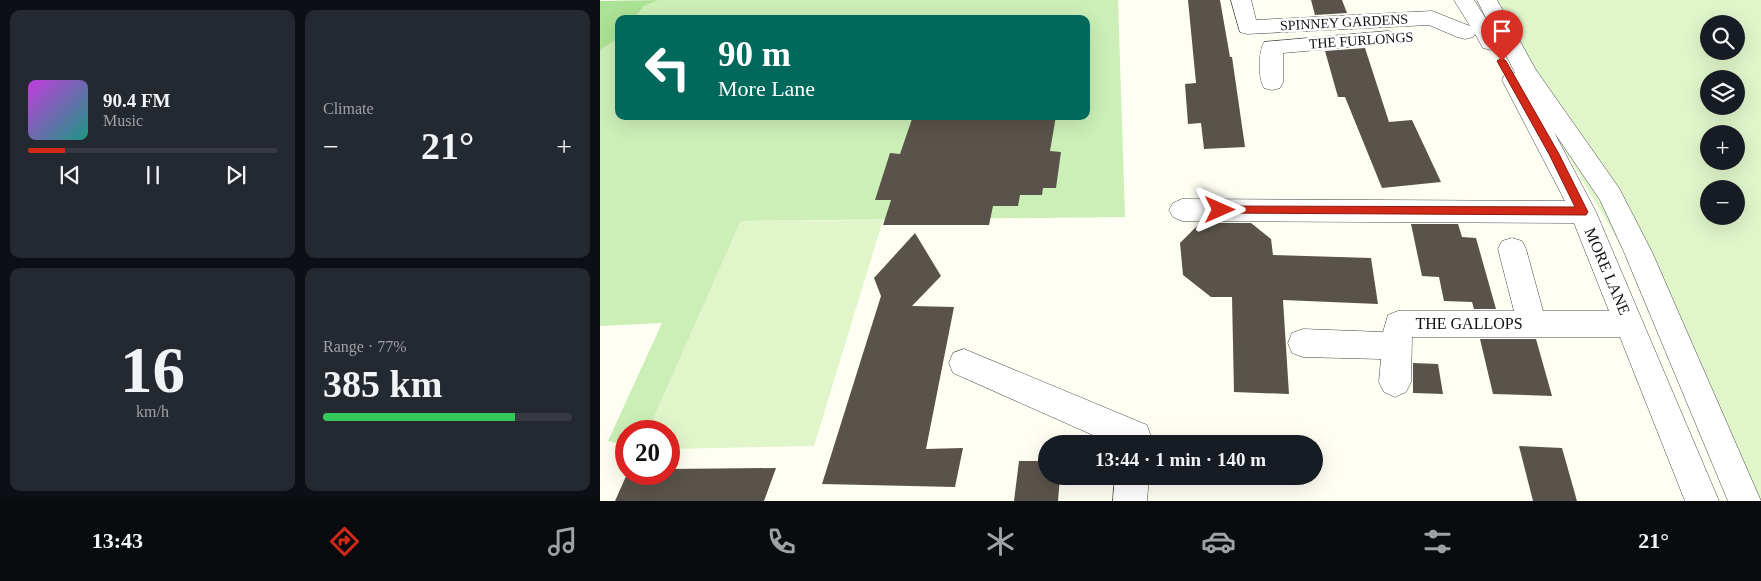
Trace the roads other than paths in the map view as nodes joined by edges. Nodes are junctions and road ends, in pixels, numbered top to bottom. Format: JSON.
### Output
{"nodes":[{"id":1,"x":1241,"y":0,"type":"edge"},
{"id":2,"x":1464,"y":0,"type":"edge"},
{"id":3,"x":1487,"y":0,"type":"edge"},
{"id":4,"x":1475,"y":31,"type":"junction"},
{"id":5,"x":1272,"y":82,"type":"dead end"},
{"id":6,"x":1182,"y":210,"type":"dead end"},
{"id":7,"x":1583,"y":212,"type":"junction"},
{"id":8,"x":1512,"y":249,"type":"dead end"},
{"id":9,"x":1532,"y":323,"type":"junction"},
{"id":10,"x":1630,"y":324,"type":"junction"},
{"id":11,"x":1303,"y":343,"type":"dead end"},
{"id":12,"x":1397,"y":346,"type":"junction"},
{"id":13,"x":964,"y":363,"type":"dead end"},
{"id":14,"x":1395,"y":382,"type":"dead end"},
{"id":15,"x":1130,"y":435,"type":"edge"},
{"id":16,"x":1131,"y":485,"type":"edge"},
{"id":17,"x":1130,"y":501,"type":"edge"},
{"id":18,"x":1702,"y":501,"type":"edge"},
{"id":19,"x":1745,"y":501,"type":"edge"}],
"edges":[{"from":1,"to":4,"type":"street","name":"SPINNEY GARDENS"},
{"from":2,"to":4,"type":"street","name":"MORE LANE"},
{"from":3,"to":19,"type":"street"},
{"from":4,"to":5,"type":"street","name":"THE FURLONGS"},
{"from":4,"to":7,"type":"street","name":"MORE LANE"},
{"from":6,"to":7,"type":"street"},
{"from":7,"to":10,"type":"street","name":"MORE LANE"},
{"from":8,"to":9,"type":"street","name":"THE GALLOPS"},
{"from":9,"to":10,"type":"street","name":"THE GALLOPS"},
{"from":9,"to":12,"type":"street","name":"THE GALLOPS"},
{"from":10,"to":18,"type":"street","name":"MORE LANE"},
{"from":11,"to":12,"type":"street","name":"THE GALLOPS"},
{"from":12,"to":14,"type":"street","name":"THE GALLOPS"},
{"from":13,"to":15,"type":"street"},
{"from":16,"to":17,"type":"street"}]}
